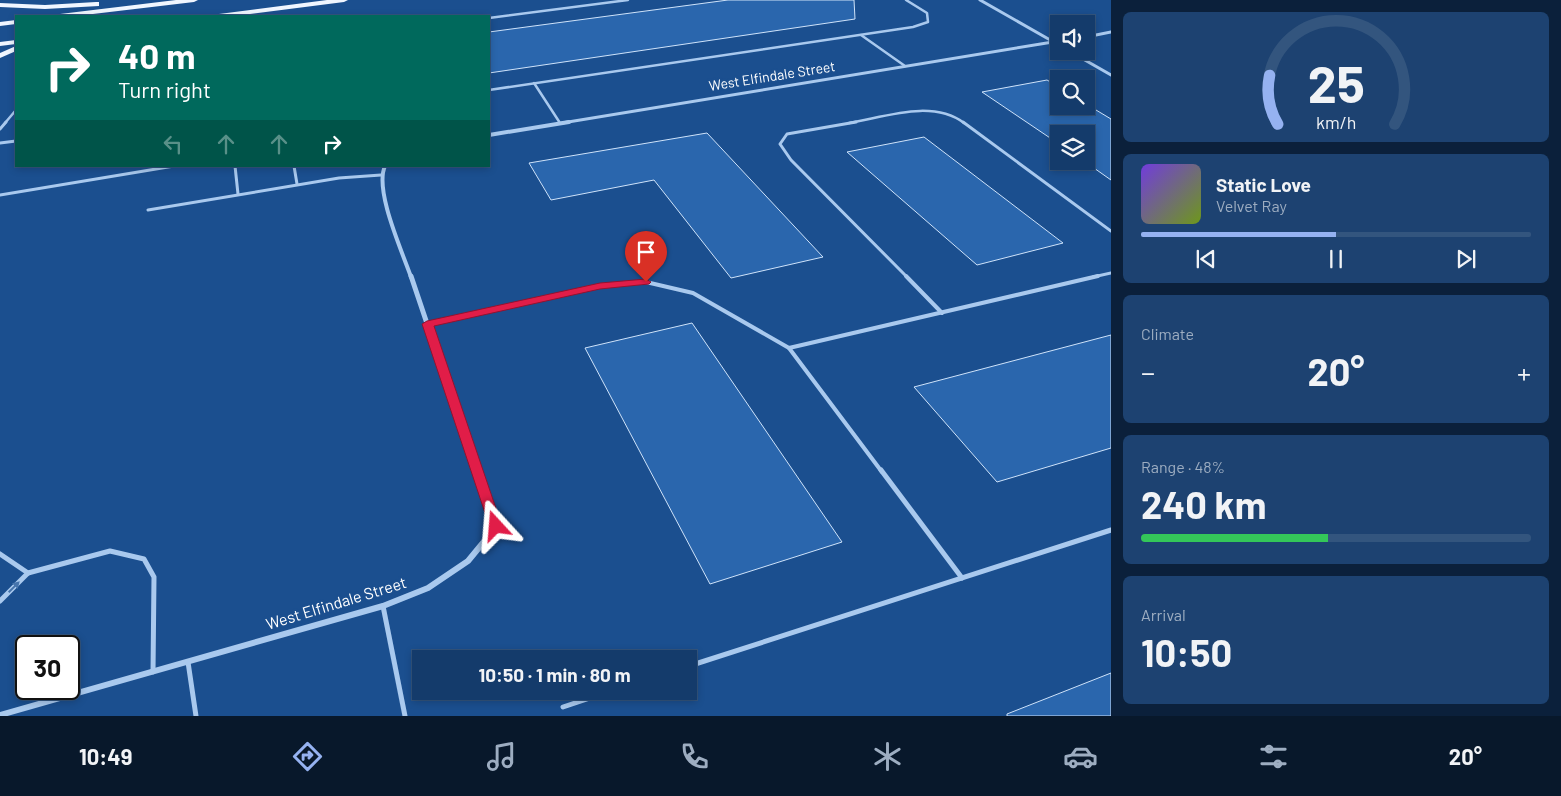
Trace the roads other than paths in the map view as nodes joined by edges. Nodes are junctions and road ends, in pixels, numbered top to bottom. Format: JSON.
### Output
{"nodes":[{"id":1,"x":131,"y":0,"type":"edge"},
{"id":2,"x":194,"y":0,"type":"edge"},
{"id":3,"x":344,"y":0,"type":"edge"},
{"id":4,"x":628,"y":0,"type":"edge"},
{"id":5,"x":906,"y":0,"type":"edge"},
{"id":6,"x":980,"y":0,"type":"edge"},
{"id":7,"x":0,"y":5,"type":"edge"},
{"id":8,"x":68,"y":15,"type":"edge"},
{"id":9,"x":227,"y":15,"type":"edge"},
{"id":10,"x":490,"y":18,"type":"edge"},
{"id":11,"x":15,"y":22,"type":"edge"},
{"id":12,"x":0,"y":24,"type":"edge"},
{"id":13,"x":1111,"y":32,"type":"edge"},
{"id":14,"x":861,"y":35,"type":"junction"},
{"id":15,"x":1095,"y":35,"type":"edge"},
{"id":16,"x":1050,"y":40,"type":"edge"},
{"id":17,"x":15,"y":42,"type":"edge"},
{"id":18,"x":1050,"y":42,"type":"edge"},
{"id":19,"x":0,"y":44,"type":"edge"},
{"id":20,"x":15,"y":48,"type":"edge"},
{"id":21,"x":0,"y":56,"type":"edge"},
{"id":22,"x":1085,"y":60,"type":"edge"},
{"id":23,"x":905,"y":66,"type":"junction"},
{"id":24,"x":1111,"y":75,"type":"edge"},
{"id":25,"x":534,"y":84,"type":"junction"},
{"id":26,"x":490,"y":90,"type":"edge"},
{"id":27,"x":15,"y":111,"type":"edge"},
{"id":28,"x":560,"y":123,"type":"junction"},
{"id":29,"x":0,"y":129,"type":"edge"},
{"id":30,"x":490,"y":134,"type":"edge"},
{"id":31,"x":15,"y":141,"type":"edge"},
{"id":32,"x":0,"y":143,"type":"edge"},
{"id":33,"x":168,"y":167,"type":"edge"},
{"id":34,"x":235,"y":167,"type":"edge"},
{"id":35,"x":294,"y":167,"type":"edge"},
{"id":36,"x":385,"y":167,"type":"edge"},
{"id":37,"x":381,"y":175,"type":"junction"},
{"id":38,"x":297,"y":184,"type":"junction"},
{"id":39,"x":238,"y":194,"type":"junction"},
{"id":40,"x":0,"y":195,"type":"edge"},
{"id":41,"x":148,"y":210,"type":"dead end"},
{"id":42,"x":1111,"y":231,"type":"edge"},
{"id":43,"x":1111,"y":273,"type":"edge"},
{"id":44,"x":942,"y":313,"type":"junction"},
{"id":45,"x":427,"y":324,"type":"junction"},
{"id":46,"x":789,"y":348,"type":"junction"},
{"id":47,"x":1111,"y":530,"type":"edge"},
{"id":48,"x":0,"y":554,"type":"edge"},
{"id":49,"x":28,"y":573,"type":"junction"},
{"id":50,"x":962,"y":578,"type":"junction"},
{"id":51,"x":0,"y":601,"type":"edge"},
{"id":52,"x":383,"y":606,"type":"junction"},
{"id":53,"x":188,"y":662,"type":"junction"},
{"id":54,"x":697,"y":663,"type":"edge"},
{"id":55,"x":153,"y":672,"type":"junction"},
{"id":56,"x":582,"y":700,"type":"edge"},
{"id":57,"x":563,"y":706,"type":"dead end"},
{"id":58,"x":0,"y":716,"type":"edge"},
{"id":59,"x":196,"y":716,"type":"edge"},
{"id":60,"x":406,"y":716,"type":"edge"}],
"edges":[{"from":1,"to":7,"type":"main road"},
{"from":2,"to":8,"type":"main road"},
{"from":3,"to":9,"type":"main road"},
{"from":4,"to":10,"type":"lane"},
{"from":5,"to":14,"type":"lane"},
{"from":6,"to":16,"type":"street"},
{"from":11,"to":12,"type":"main road"},
{"from":13,"to":15,"type":"street"},
{"from":14,"to":23,"type":"lane"},
{"from":14,"to":25,"type":"lane"},
{"from":17,"to":19,"type":"main road"},
{"from":18,"to":23,"type":"street","name":"West Elfindale Street"},
{"from":20,"to":21,"type":"main road"},
{"from":22,"to":24,"type":"street"},
{"from":23,"to":28,"type":"street","name":"West Elfindale Street"},
{"from":25,"to":26,"type":"lane"},
{"from":25,"to":28,"type":"lane"},
{"from":27,"to":29,"type":"lane"},
{"from":28,"to":30,"type":"street","name":"West Elfindale Street"},
{"from":31,"to":32,"type":"lane"},
{"from":33,"to":40,"type":"lane"},
{"from":34,"to":39,"type":"lane"},
{"from":35,"to":38,"type":"lane"},
{"from":36,"to":37,"type":"street"},
{"from":37,"to":38,"type":"lane"},
{"from":37,"to":45,"type":"street","name":"West Elfindale Street"},
{"from":38,"to":39,"type":"lane"},
{"from":39,"to":41,"type":"lane"},
{"from":42,"to":44,"type":"lane"},
{"from":43,"to":44,"type":"lane"},
{"from":44,"to":46,"type":"lane"},
{"from":45,"to":46,"type":"lane"},
{"from":45,"to":52,"type":"street","name":"West Elfindale Street"},
{"from":46,"to":50,"type":"lane"},
{"from":47,"to":50,"type":"lane"},
{"from":48,"to":49,"type":"lane"},
{"from":51,"to":49,"type":"lane","one_way":true},
{"from":49,"to":55,"type":"lane"},
{"from":50,"to":54,"type":"lane"},
{"from":52,"to":53,"type":"street","name":"West Elfindale Street"},
{"from":52,"to":60,"type":"lane"},
{"from":53,"to":55,"type":"street","name":"West Elfindale Street"},
{"from":53,"to":59,"type":"lane"},
{"from":55,"to":58,"type":"street","name":"West Elfindale Street"},
{"from":56,"to":57,"type":"lane"}]}
